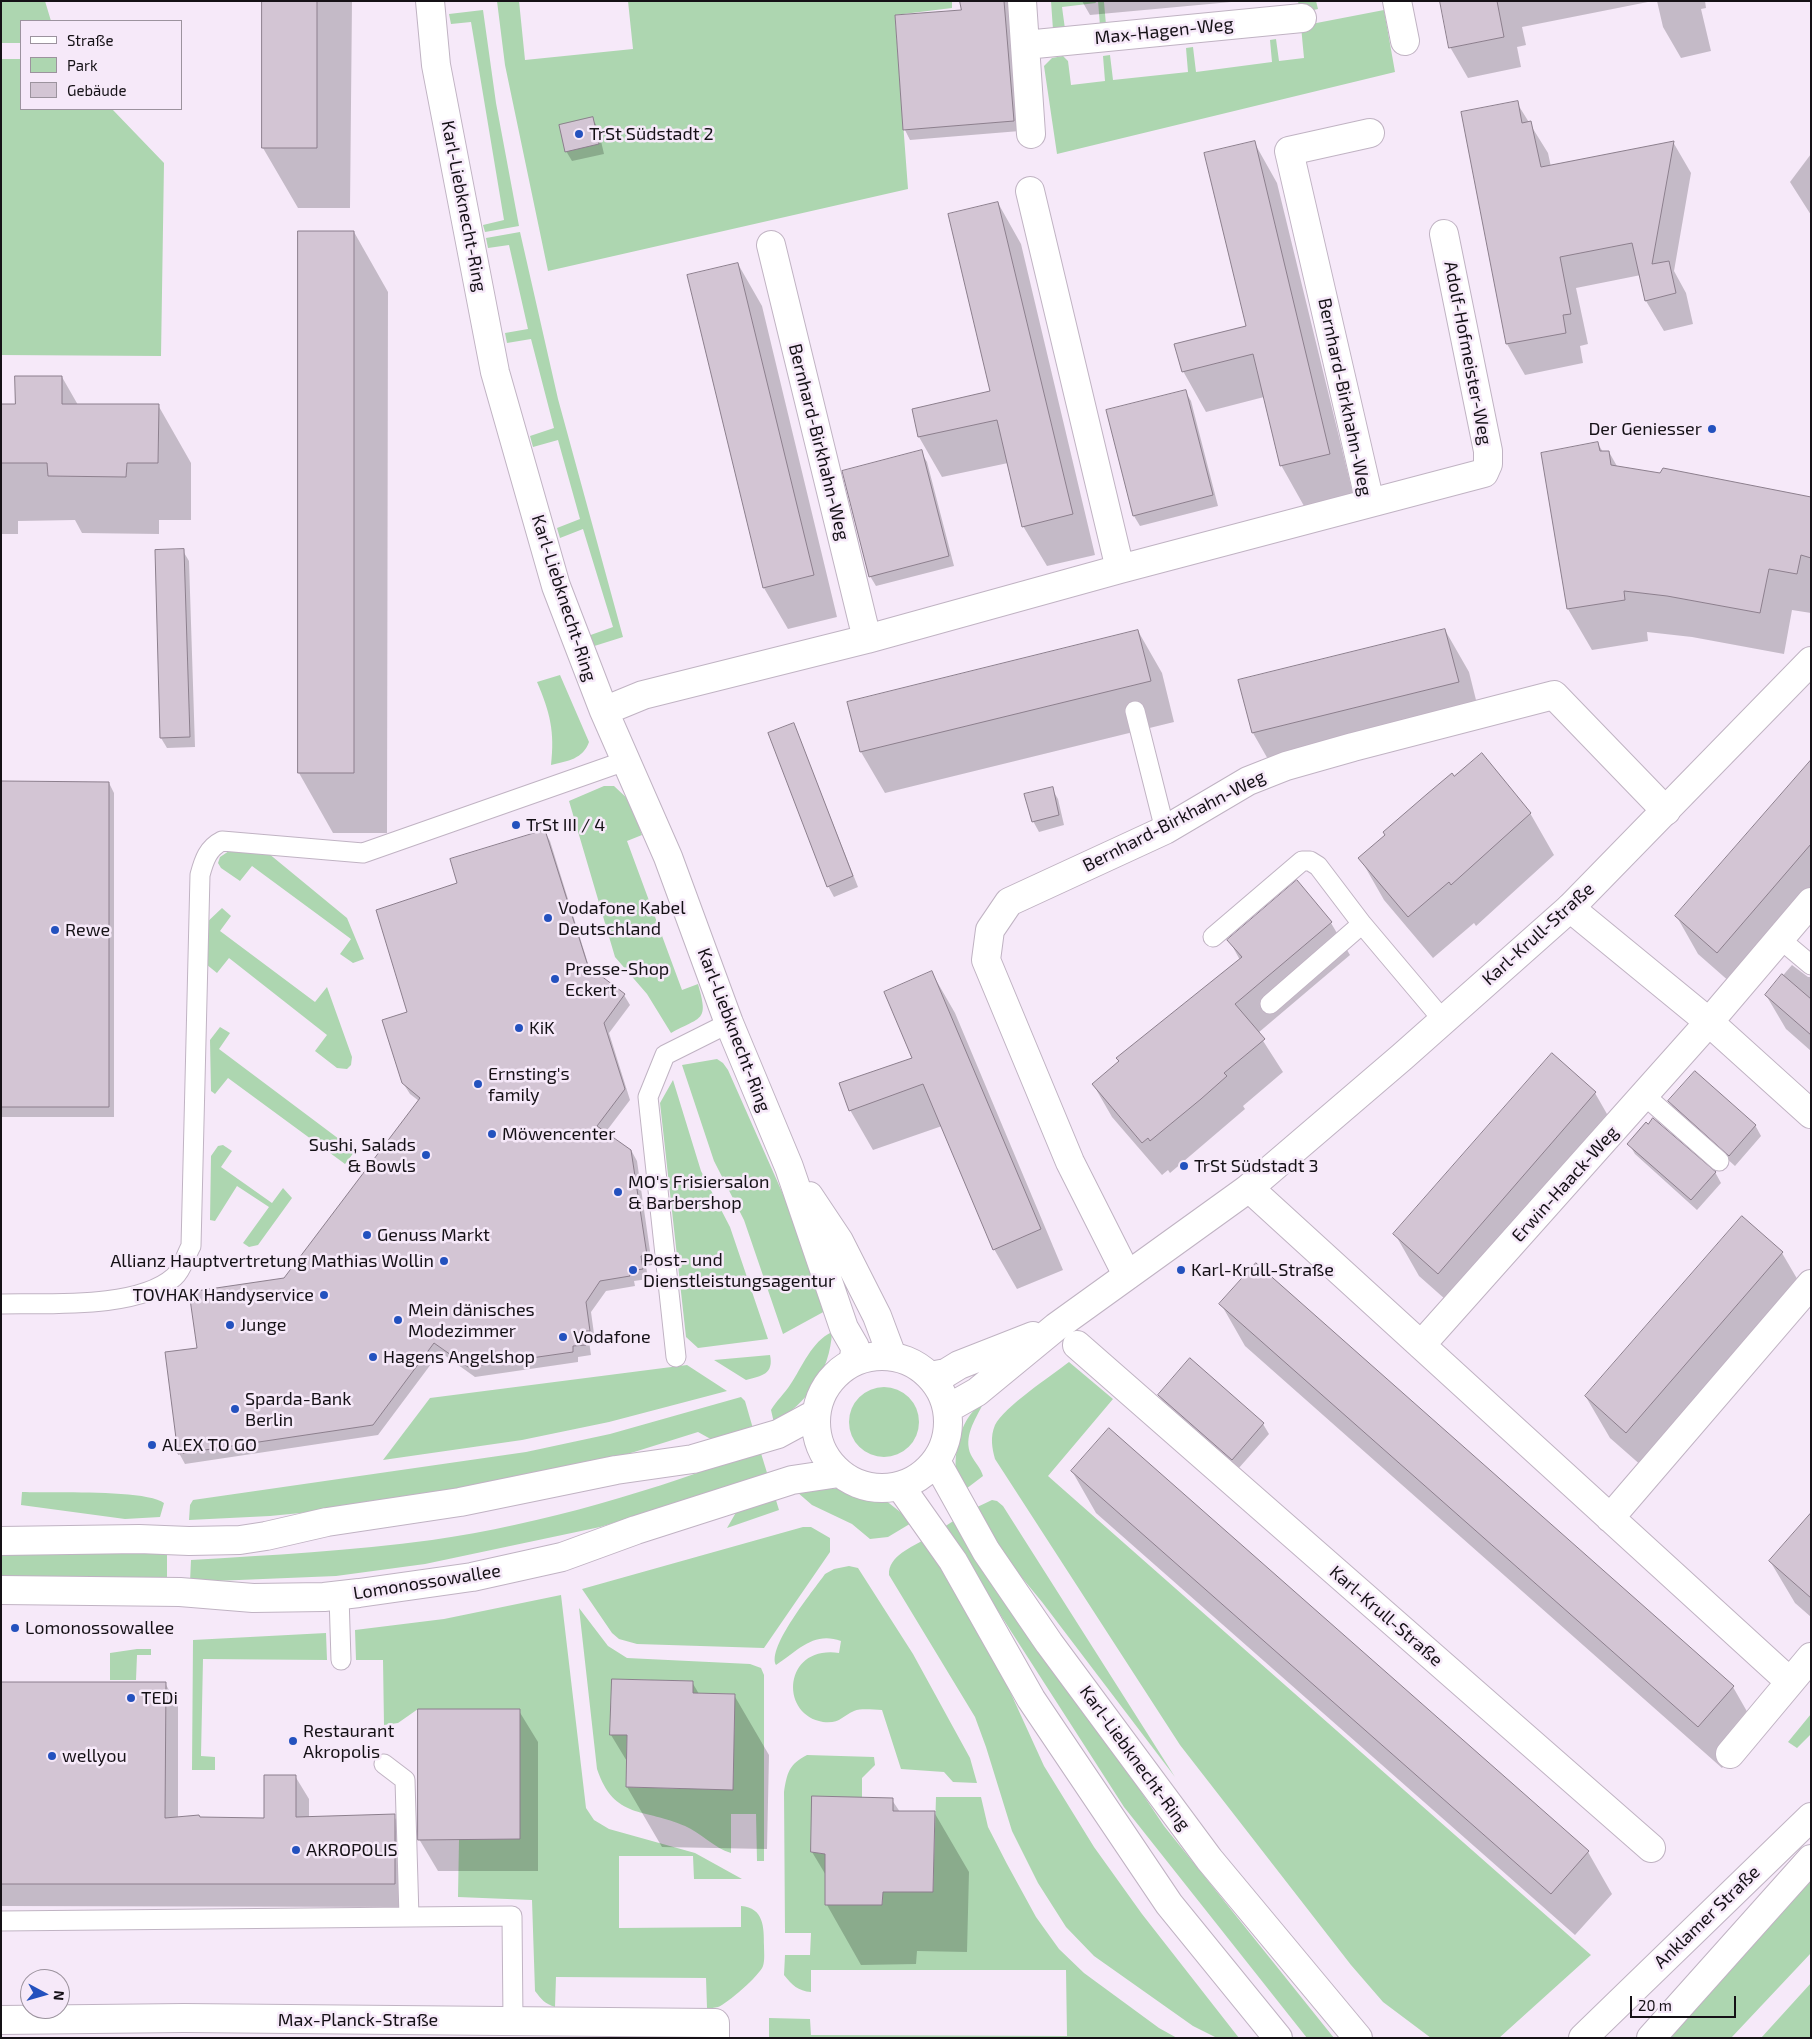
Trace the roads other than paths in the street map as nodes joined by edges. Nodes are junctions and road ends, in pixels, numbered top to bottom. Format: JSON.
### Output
{"nodes":[{"id":1,"x":430,"y":1,"type":"edge"},
{"id":2,"x":1022,"y":1,"type":"edge"},
{"id":3,"x":1397,"y":1,"type":"edge"},
{"id":4,"x":1302,"y":18,"type":"dead end"},
{"id":5,"x":1405,"y":41,"type":"dead end"},
{"id":6,"x":1025,"y":45,"type":"junction"},
{"id":7,"x":1370,"y":133,"type":"dead end"},
{"id":8,"x":1030,"y":134,"type":"dead end"},
{"id":9,"x":1030,"y":191,"type":"dead end"},
{"id":10,"x":1444,"y":234,"type":"dead end"},
{"id":11,"x":771,"y":245,"type":"dead end"},
{"id":12,"x":1370,"y":503,"type":"junction"},
{"id":13,"x":1120,"y":569,"type":"junction"},
{"id":14,"x":867,"y":639,"type":"junction"},
{"id":15,"x":1811,"y":661,"type":"edge"},
{"id":16,"x":604,"y":711,"type":"junction"},
{"id":17,"x":1135,"y":711,"type":"dead end"},
{"id":18,"x":625,"y":761,"type":"junction"},
{"id":19,"x":1666,"y":811,"type":"junction"},
{"id":20,"x":1164,"y":830,"type":"junction"},
{"id":21,"x":1811,"y":902,"type":"edge"},
{"id":22,"x":1570,"y":908,"type":"junction"},
{"id":23,"x":1362,"y":924,"type":"junction"},
{"id":24,"x":1213,"y":937,"type":"dead end"},
{"id":25,"x":1780,"y":939,"type":"junction"},
{"id":26,"x":1811,"y":966,"type":"edge"},
{"id":27,"x":1270,"y":1004,"type":"dead end"},
{"id":28,"x":1443,"y":1020,"type":"junction"},
{"id":29,"x":1709,"y":1022,"type":"junction"},
{"id":30,"x":729,"y":1023,"type":"junction"},
{"id":31,"x":1644,"y":1095,"type":"junction"},
{"id":32,"x":1811,"y":1114,"type":"edge"},
{"id":33,"x":1719,"y":1161,"type":"dead end"},
{"id":34,"x":789,"y":1167,"type":"junction"},
{"id":35,"x":1248,"y":1188,"type":"junction"},
{"id":36,"x":1127,"y":1275,"type":"junction"},
{"id":37,"x":1811,"y":1284,"type":"edge"},
{"id":38,"x":1,"y":1304,"type":"edge"},
{"id":39,"x":1056,"y":1327,"type":"junction"},
{"id":40,"x":1077,"y":1345,"type":"dead end"},
{"id":41,"x":1421,"y":1345,"type":"junction"},
{"id":42,"x":892,"y":1356,"type":"junction"},
{"id":43,"x":676,"y":1357,"type":"dead end"},
{"id":44,"x":854,"y":1361,"type":"junction"},
{"id":45,"x":930,"y":1376,"type":"junction"},
{"id":46,"x":947,"y":1409,"type":"junction"},
{"id":47,"x":816,"y":1414,"type":"junction"},
{"id":48,"x":936,"y":1461,"type":"junction"},
{"id":49,"x":839,"y":1473,"type":"junction"},
{"id":50,"x":900,"y":1486,"type":"junction"},
{"id":51,"x":1610,"y":1518,"type":"junction"},
{"id":52,"x":1,"y":1541,"type":"edge"},
{"id":53,"x":1,"y":1590,"type":"edge"},
{"id":54,"x":339,"y":1596,"type":"junction"},
{"id":55,"x":1811,"y":1657,"type":"edge"},
{"id":56,"x":341,"y":1660,"type":"dead end"},
{"id":57,"x":1789,"y":1681,"type":"junction"},
{"id":58,"x":1730,"y":1754,"type":"dead end"},
{"id":59,"x":384,"y":1764,"type":"dead end"},
{"id":60,"x":1811,"y":1818,"type":"edge"},
{"id":61,"x":1650,"y":1848,"type":"dead end"},
{"id":62,"x":1811,"y":1859,"type":"edge"},
{"id":63,"x":409,"y":1916,"type":"junction"},
{"id":64,"x":1,"y":1921,"type":"edge"},
{"id":65,"x":1,"y":2020,"type":"edge"},
{"id":66,"x":513,"y":2020,"type":"junction"},
{"id":67,"x":624,"y":2029,"type":"edge"},
{"id":68,"x":715,"y":2031,"type":"edge"},
{"id":69,"x":1278,"y":2038,"type":"edge"},
{"id":70,"x":1358,"y":2038,"type":"edge"},
{"id":71,"x":1582,"y":2038,"type":"edge"},
{"id":72,"x":1651,"y":2038,"type":"edge"}],
"edges":[{"from":1,"to":16,"type":"street","name":"Karl-Liebknecht-Ring"},
{"from":2,"to":6,"type":"street"},
{"from":3,"to":5,"type":"street"},
{"from":4,"to":6,"type":"street","name":"Max-Hagen-Weg"},
{"from":6,"to":8,"type":"street"},
{"from":7,"to":12,"type":"street","name":"Bernhard-Birkhahn-Weg"},
{"from":9,"to":13,"type":"street"},
{"from":10,"to":12,"type":"street","name":"Adolf-Hofmeister-Weg"},
{"from":11,"to":14,"type":"street","name":"Bernhard-Birkhahn-Weg"},
{"from":12,"to":13,"type":"street","name":"Bernhard-Birkhahn-Weg"},
{"from":13,"to":14,"type":"street","name":"Bernhard-Birkhahn-Weg"},
{"from":14,"to":16,"type":"street","name":"Bernhard-Birkhahn-Weg"},
{"from":15,"to":19,"type":"street","name":"Karl-Krull-Straße"},
{"from":16,"to":18,"type":"street","name":"Karl-Liebknecht-Ring"},
{"from":17,"to":20,"type":"lane"},
{"from":18,"to":30,"type":"street","name":"Karl-Liebknecht-Ring"},
{"from":18,"to":38,"type":"lane"},
{"from":19,"to":20,"type":"street","name":"Bernhard-Birkhahn-Weg"},
{"from":19,"to":22,"type":"street","name":"Karl-Krull-Straße"},
{"from":20,"to":36,"type":"street","name":"Bernhard-Birkhahn-Weg"},
{"from":21,"to":25,"type":"street","name":"Erwin-Haack-Weg"},
{"from":22,"to":28,"type":"street","name":"Karl-Krull-Straße"},
{"from":22,"to":29,"type":"street"},
{"from":23,"to":24,"type":"lane"},
{"from":23,"to":27,"type":"lane"},
{"from":23,"to":28,"type":"lane"},
{"from":25,"to":26,"type":"lane"},
{"from":25,"to":29,"type":"street","name":"Erwin-Haack-Weg"},
{"from":28,"to":35,"type":"street","name":"Karl-Krull-Straße"},
{"from":29,"to":31,"type":"street","name":"Erwin-Haack-Weg"},
{"from":29,"to":32,"type":"street"},
{"from":30,"to":34,"type":"street","name":"Karl-Liebknecht-Ring"},
{"from":30,"to":43,"type":"lane"},
{"from":31,"to":33,"type":"lane"},
{"from":31,"to":41,"type":"street","name":"Erwin-Haack-Weg"},
{"from":34,"to":42,"type":"street","name":"Karl-Liebknecht-Ring"},
{"from":34,"to":44,"type":"street","name":"Karl-Liebknecht-Ring"},
{"from":35,"to":36,"type":"street","name":"Karl-Krull-Straße"},
{"from":35,"to":41,"type":"street"},
{"from":36,"to":39,"type":"street","name":"Karl-Krull-Straße"},
{"from":37,"to":51,"type":"street"},
{"from":39,"to":45,"type":"street","name":"Karl-Krull-Straße"},
{"from":39,"to":46,"type":"street","name":"Karl-Krull-Straße"},
{"from":40,"to":61,"type":"street","name":"Karl-Krull-Straße"},
{"from":41,"to":51,"type":"street"},
{"from":42,"to":44,"type":"street"},
{"from":42,"to":45,"type":"street"},
{"from":44,"to":47,"type":"street"},
{"from":45,"to":46,"type":"street"},
{"from":46,"to":48,"type":"street"},
{"from":47,"to":49,"type":"street"},
{"from":47,"to":52,"type":"street"},
{"from":48,"to":50,"type":"street"},
{"from":48,"to":70,"type":"street","name":"Karl-Liebknecht-Ring"},
{"from":49,"to":50,"type":"street"},
{"from":49,"to":54,"type":"street","name":"Lomonossowallee"},
{"from":50,"to":69,"type":"street"},
{"from":51,"to":57,"type":"street"},
{"from":53,"to":54,"type":"street","name":"Lomonossowallee"},
{"from":54,"to":56,"type":"lane"},
{"from":55,"to":57,"type":"street"},
{"from":57,"to":58,"type":"street"},
{"from":59,"to":63,"type":"lane"},
{"from":60,"to":71,"type":"street","name":"Anklamer Straße"},
{"from":62,"to":72,"type":"street","name":"Anklamer Straße"},
{"from":63,"to":64,"type":"lane"},
{"from":63,"to":66,"type":"lane"},
{"from":65,"to":66,"type":"street","name":"Max-Planck-Straße"},
{"from":66,"to":67,"type":"street","name":"Max-Planck-Straße"},
{"from":67,"to":68,"type":"street","name":"Max-Planck-Straße"}]}
